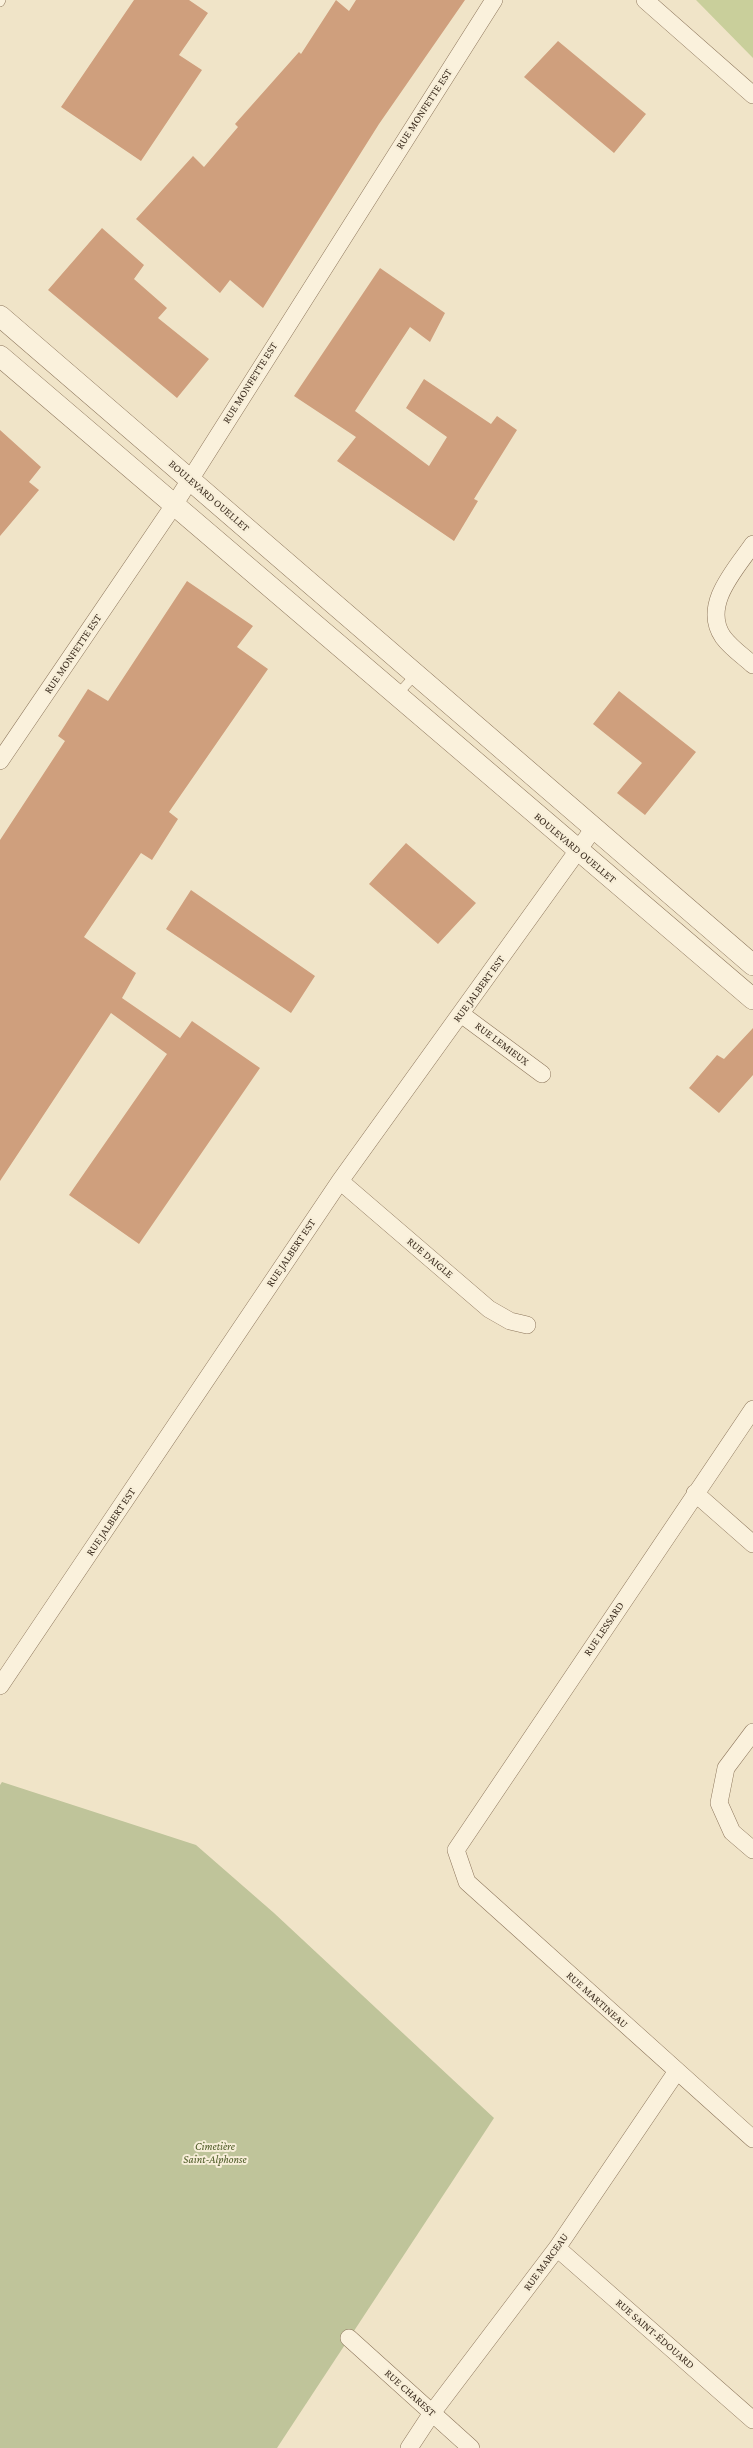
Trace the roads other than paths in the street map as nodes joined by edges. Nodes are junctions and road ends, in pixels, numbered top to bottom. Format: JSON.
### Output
{"nodes":[{"id":1,"x":494,"y":0,"type":"edge"},
{"id":2,"x":645,"y":0,"type":"edge"},
{"id":3,"x":753,"y":95,"type":"edge"},
{"id":4,"x":1,"y":318,"type":"edge"},
{"id":5,"x":0,"y":356,"type":"edge"},
{"id":6,"x":189,"y":480,"type":"junction"},
{"id":7,"x":174,"y":505,"type":"junction"},
{"id":8,"x":753,"y":544,"type":"edge"},
{"id":9,"x":753,"y":665,"type":"edge"},
{"id":10,"x":416,"y":674,"type":"junction"},
{"id":11,"x":397,"y":696,"type":"junction"},
{"id":12,"x":0,"y":761,"type":"edge"},
{"id":13,"x":594,"y":828,"type":"junction"},
{"id":14,"x":578,"y":851,"type":"junction"},
{"id":15,"x":753,"y":965,"type":"edge"},
{"id":16,"x":753,"y":999,"type":"edge"},
{"id":17,"x":461,"y":1014,"type":"junction"},
{"id":18,"x":542,"y":1074,"type":"dead end"},
{"id":19,"x":340,"y":1181,"type":"junction"},
{"id":20,"x":527,"y":1325,"type":"dead end"},
{"id":21,"x":753,"y":1408,"type":"edge"},
{"id":22,"x":695,"y":1493,"type":"junction"},
{"id":23,"x":753,"y":1544,"type":"edge"},
{"id":24,"x":0,"y":1686,"type":"edge"},
{"id":25,"x":753,"y":1732,"type":"edge"},
{"id":26,"x":456,"y":1850,"type":"joint"},
{"id":27,"x":753,"y":1850,"type":"edge"},
{"id":28,"x":677,"y":2072,"type":"junction"},
{"id":29,"x":753,"y":2139,"type":"edge"},
{"id":30,"x":557,"y":2248,"type":"junction"},
{"id":31,"x":349,"y":2338,"type":"dead end"},
{"id":32,"x":432,"y":2413,"type":"junction"},
{"id":33,"x":753,"y":2420,"type":"edge"},
{"id":34,"x":409,"y":2448,"type":"edge"},
{"id":35,"x":471,"y":2448,"type":"edge"}],
"edges":[{"from":1,"to":6,"type":"street","name":"RUE MONFETTE EST"},
{"from":2,"to":3,"type":"street"},
{"from":4,"to":6,"type":"street","name":"BOULEVARD OUELLET"},
{"from":5,"to":7,"type":"street","name":"BOULEVARD OUELLET"},
{"from":6,"to":7,"type":"street","name":"RUE MONFETTE EST"},
{"from":6,"to":10,"type":"street","name":"BOULEVARD OUELLET"},
{"from":7,"to":11,"type":"street","name":"BOULEVARD OUELLET"},
{"from":7,"to":12,"type":"street","name":"RUE MONFETTE EST"},
{"from":8,"to":9,"type":"street"},
{"from":10,"to":11,"type":"lane"},
{"from":10,"to":13,"type":"street","name":"BOULEVARD OUELLET"},
{"from":11,"to":14,"type":"street","name":"BOULEVARD OUELLET"},
{"from":13,"to":14,"type":"street","name":"RUE JALBERT EST"},
{"from":13,"to":15,"type":"street","name":"BOULEVARD OUELLET"},
{"from":14,"to":16,"type":"street","name":"BOULEVARD OUELLET"},
{"from":14,"to":17,"type":"street","name":"RUE JALBERT EST"},
{"from":17,"to":18,"type":"street","name":"RUE LEMIEUX"},
{"from":17,"to":19,"type":"street","name":"RUE JALBERT EST"},
{"from":19,"to":20,"type":"street","name":"RUE DAIGLE"},
{"from":19,"to":24,"type":"street","name":"RUE JALBERT EST"},
{"from":21,"to":22,"type":"street","name":"RUE LESSARD"},
{"from":22,"to":23,"type":"street"},
{"from":22,"to":26,"type":"street","name":"RUE LESSARD"},
{"from":25,"to":27,"type":"street"},
{"from":26,"to":28,"type":"street","name":"RUE MARTINEAU"},
{"from":28,"to":29,"type":"street","name":"RUE MARTINEAU"},
{"from":28,"to":30,"type":"street","name":"RUE MARCEAU"},
{"from":30,"to":32,"type":"street","name":"RUE MARCEAU"},
{"from":30,"to":33,"type":"street","name":"RUE SAINT-ÉDOUARD"},
{"from":31,"to":32,"type":"street","name":"RUE CHAREST"},
{"from":32,"to":34,"type":"street","name":"RUE MARCEAU"},
{"from":32,"to":35,"type":"street","name":"RUE CHAREST"}]}
